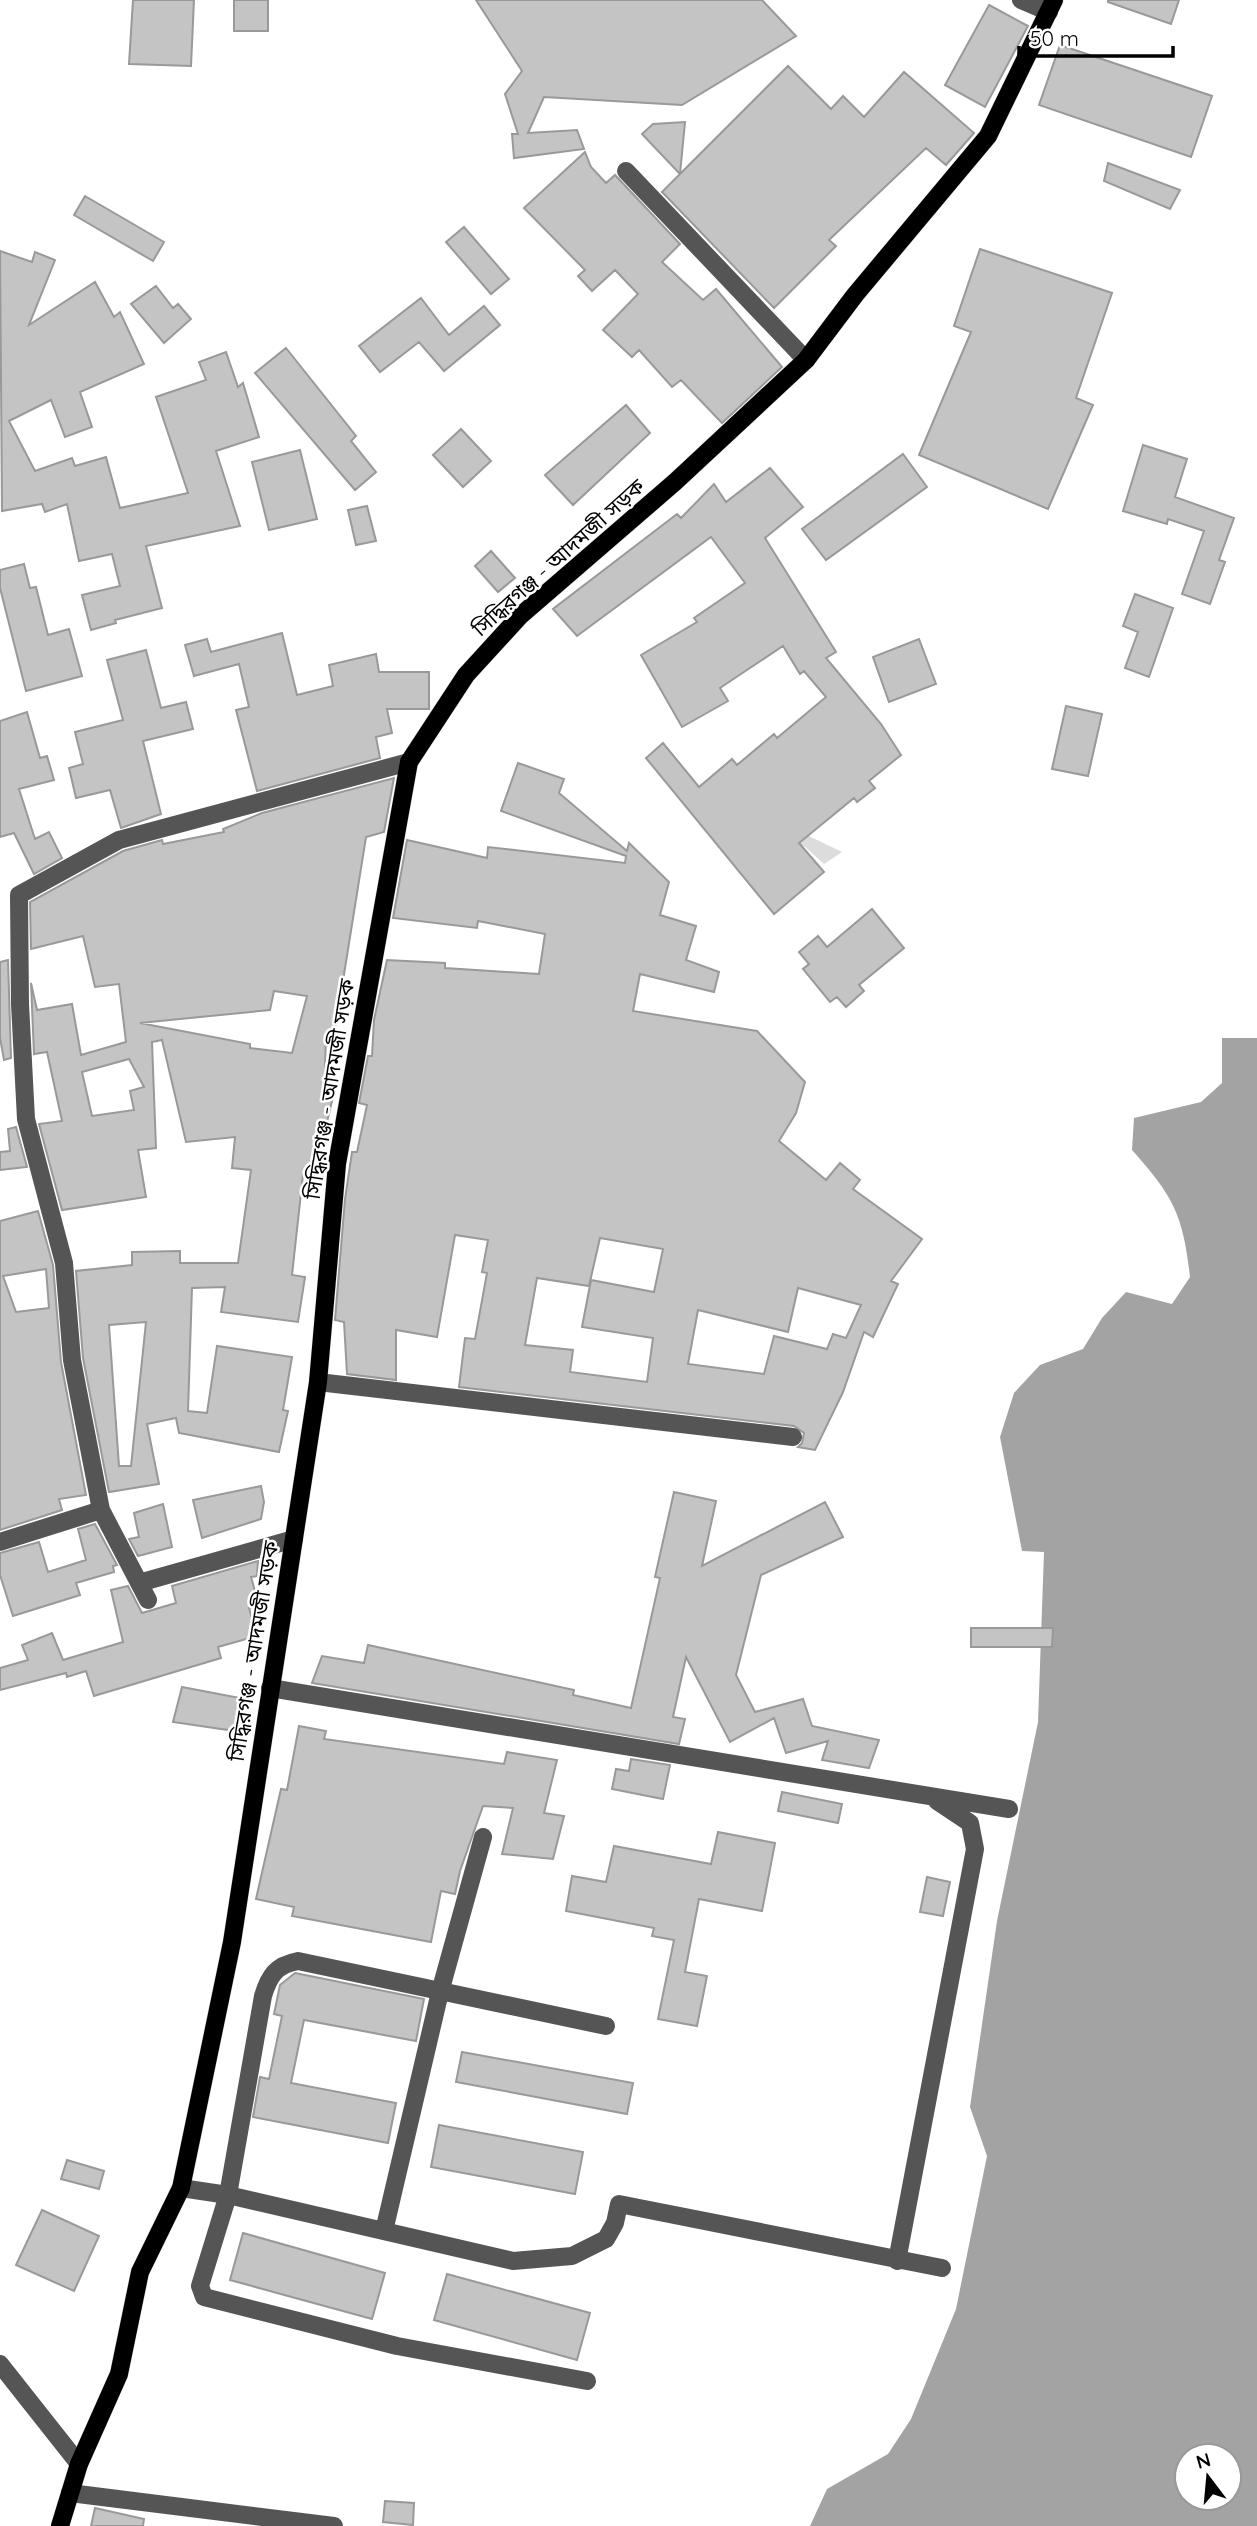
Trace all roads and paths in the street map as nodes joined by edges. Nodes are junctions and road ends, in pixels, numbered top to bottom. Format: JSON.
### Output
{"nodes":[{"id":1,"x":1021,"y":0,"type":"edge"},
{"id":2,"x":1052,"y":6,"type":"edge"},
{"id":3,"x":626,"y":171,"type":"dead end"},
{"id":4,"x":806,"y":360,"type":"junction"},
{"id":5,"x":410,"y":762,"type":"junction"},
{"id":6,"x":318,"y":1382,"type":"junction"},
{"id":7,"x":793,"y":1437,"type":"dead end"},
{"id":8,"x":101,"y":1510,"type":"junction"},
{"id":9,"x":294,"y":1539,"type":"junction"},
{"id":10,"x":0,"y":1542,"type":"edge"},
{"id":11,"x":139,"y":1583,"type":"junction"},
{"id":12,"x":148,"y":1600,"type":"dead end"},
{"id":13,"x":270,"y":1688,"type":"junction"},
{"id":14,"x":934,"y":1799,"type":"junction"},
{"id":15,"x":1009,"y":1809,"type":"dead end"},
{"id":16,"x":483,"y":1837,"type":"dead end"},
{"id":17,"x":440,"y":1992,"type":"junction"},
{"id":18,"x":606,"y":2026,"type":"dead end"},
{"id":19,"x":181,"y":2189,"type":"junction"},
{"id":20,"x":228,"y":2195,"type":"junction"},
{"id":21,"x":384,"y":2231,"type":"junction"},
{"id":22,"x":897,"y":2261,"type":"junction"},
{"id":23,"x":942,"y":2268,"type":"dead end"},
{"id":24,"x":0,"y":2364,"type":"edge"},
{"id":25,"x":587,"y":2381,"type":"dead end"},
{"id":26,"x":79,"y":2463,"type":"junction"},
{"id":27,"x":70,"y":2493,"type":"junction"},
{"id":28,"x":61,"y":2526,"type":"edge"},
{"id":29,"x":334,"y":2526,"type":"edge"}],
"edges":[{"from":1,"to":2,"type":"street"},
{"from":2,"to":4,"type":"main road","name":"সিদ্ধিরগঞ্জ - আদমজী সড়ক"},
{"from":3,"to":4,"type":"street"},
{"from":4,"to":5,"type":"main road","name":"সিদ্ধিরগঞ্জ - আদমজী সড়ক"},
{"from":5,"to":6,"type":"main road","name":"সিদ্ধিরগঞ্জ - আদমজী সড়ক"},
{"from":5,"to":8,"type":"street"},
{"from":6,"to":7,"type":"street"},
{"from":6,"to":9,"type":"main road","name":"সিদ্ধিরগঞ্জ - আদমজী সড়ক"},
{"from":8,"to":10,"type":"street"},
{"from":8,"to":11,"type":"street"},
{"from":9,"to":11,"type":"street"},
{"from":9,"to":13,"type":"main road","name":"সিদ্ধিরগঞ্জ - আদমজী সড়ক"},
{"from":11,"to":12,"type":"street"},
{"from":13,"to":14,"type":"street"},
{"from":13,"to":19,"type":"main road","name":"সিদ্ধিরগঞ্জ - আদমজী সড়ক"},
{"from":14,"to":15,"type":"street"},
{"from":14,"to":22,"type":"street"},
{"from":16,"to":17,"type":"street"},
{"from":17,"to":18,"type":"street"},
{"from":17,"to":20,"type":"street"},
{"from":17,"to":21,"type":"street"},
{"from":19,"to":20,"type":"street"},
{"from":19,"to":26,"type":"main road","name":"সিদ্ধিরগঞ্জ - আদমজী সড়ক"},
{"from":20,"to":21,"type":"street"},
{"from":20,"to":25,"type":"street"},
{"from":21,"to":22,"type":"street"},
{"from":22,"to":23,"type":"street"},
{"from":24,"to":26,"type":"street"},
{"from":26,"to":27,"type":"main road","name":"সিদ্ধিরগঞ্জ - আদমজী সড়ক"},
{"from":27,"to":28,"type":"main road","name":"সিদ্ধিরগঞ্জ - আদমজী সড়ক"},
{"from":27,"to":29,"type":"street"}]}
